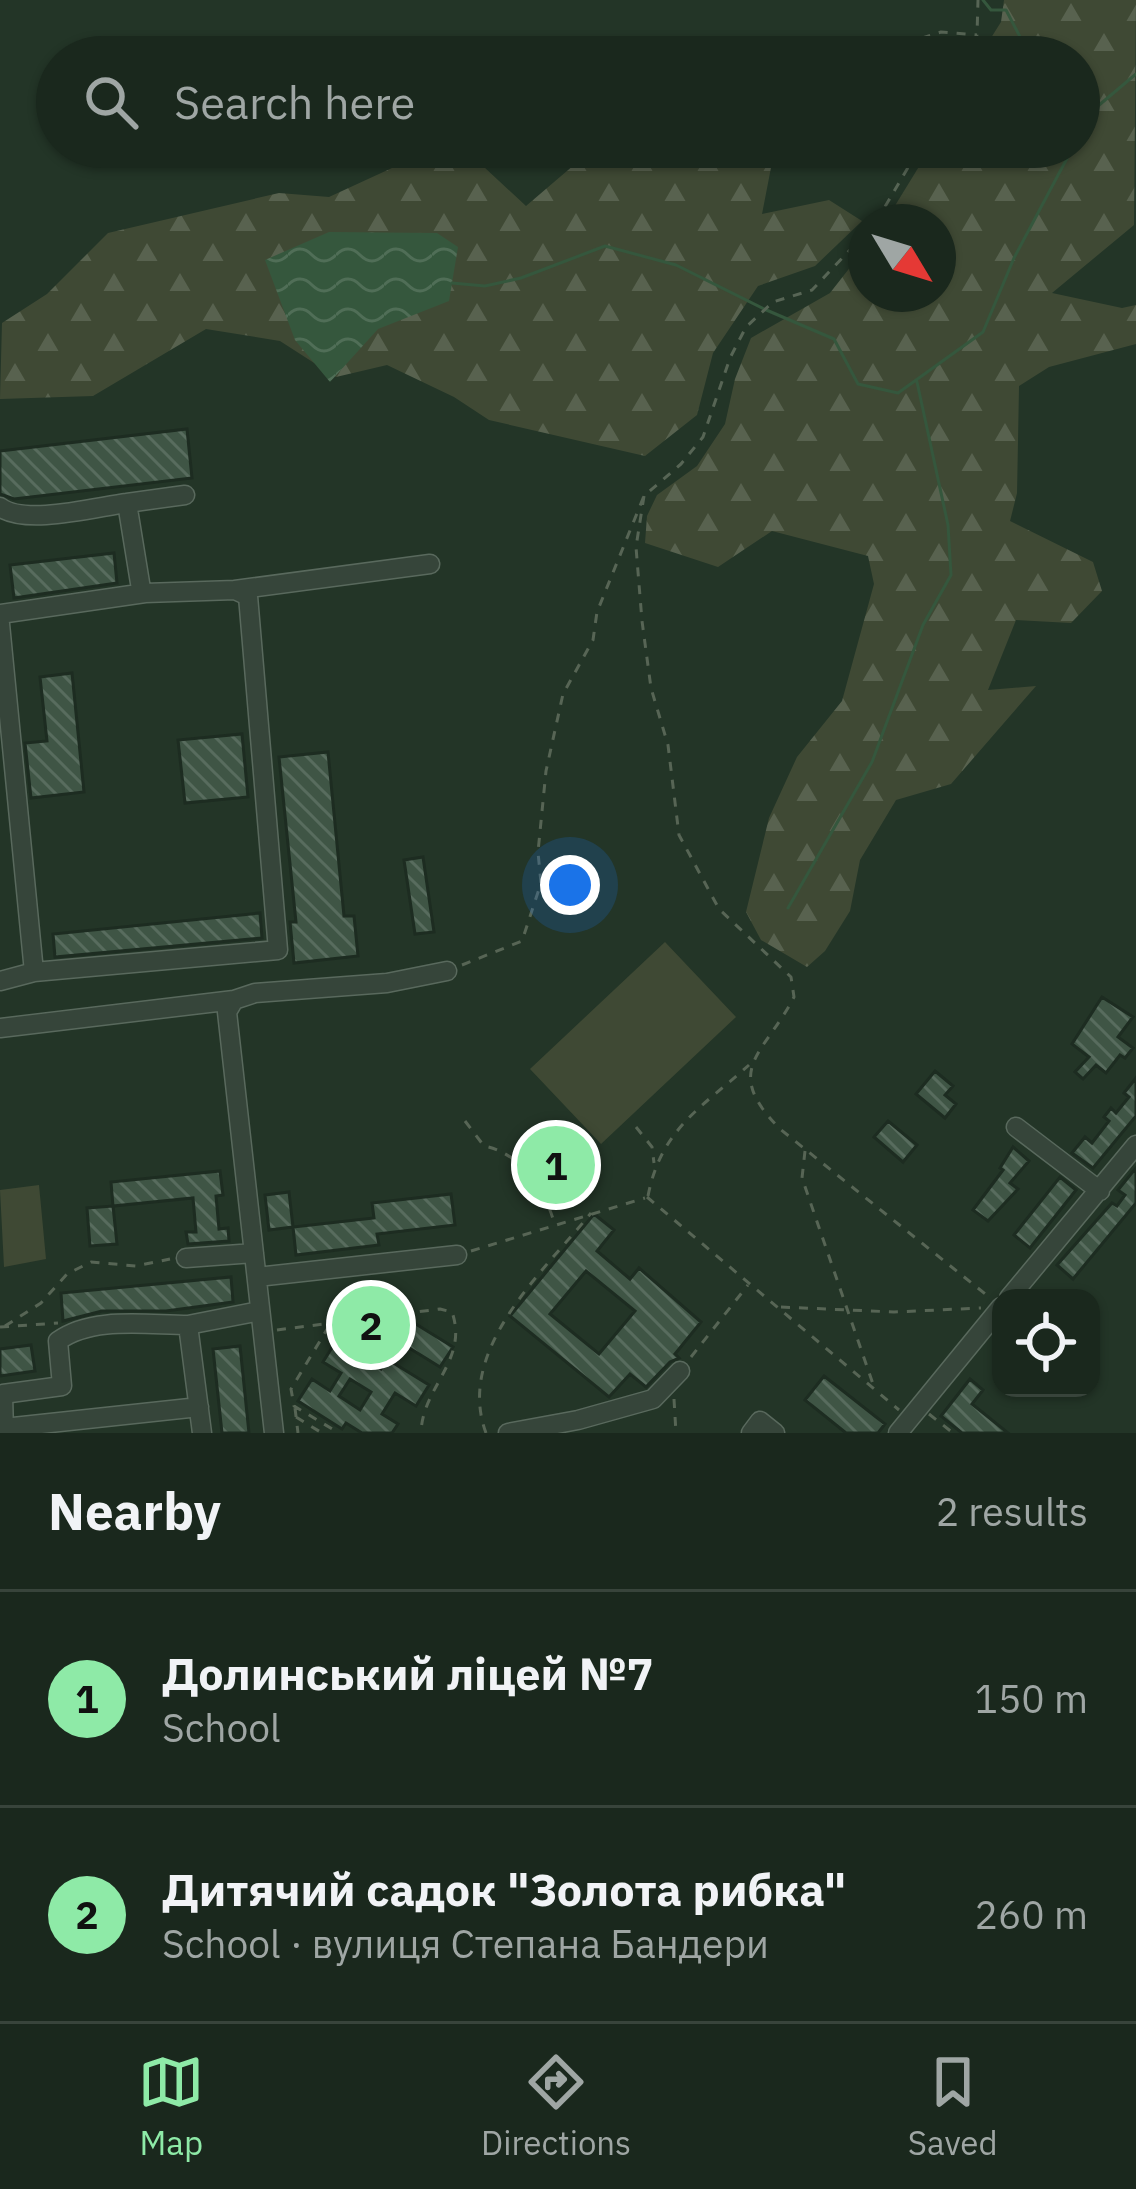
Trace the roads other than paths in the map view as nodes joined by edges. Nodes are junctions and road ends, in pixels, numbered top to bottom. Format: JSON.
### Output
{"nodes":[{"id":1,"x":185,"y":495,"type":"dead end"},
{"id":2,"x":128,"y":503,"type":"junction"},
{"id":3,"x":0,"y":507,"type":"edge"},
{"id":4,"x":430,"y":564,"type":"dead end"},
{"id":5,"x":235,"y":590,"type":"junction"},
{"id":6,"x":145,"y":593,"type":"junction"},
{"id":7,"x":0,"y":614,"type":"edge"},
{"id":8,"x":0,"y":624,"type":"edge"},
{"id":9,"x":447,"y":971,"type":"road end"},
{"id":10,"x":34,"y":972,"type":"junction"},
{"id":11,"x":0,"y":981,"type":"edge"},
{"id":12,"x":234,"y":1000,"type":"junction"},
{"id":13,"x":0,"y":1028,"type":"edge"},
{"id":14,"x":1016,"y":1127,"type":"dead end"},
{"id":15,"x":1136,"y":1144,"type":"edge"},
{"id":16,"x":1100,"y":1191,"type":"junction"},
{"id":17,"x":254,"y":1252,"type":"junction"},
{"id":18,"x":457,"y":1255,"type":"road end"},
{"id":19,"x":186,"y":1258,"type":"road end"},
{"id":20,"x":256,"y":1277,"type":"junction"},
{"id":21,"x":1017,"y":1289,"type":"edge"},
{"id":22,"x":260,"y":1311,"type":"junction"},
{"id":23,"x":992,"y":1319,"type":"edge"},
{"id":24,"x":188,"y":1324,"type":"junction"},
{"id":25,"x":680,"y":1371,"type":"road end"},
{"id":26,"x":199,"y":1407,"type":"junction"},
{"id":27,"x":916,"y":1425,"type":"edge"},
{"id":28,"x":4,"y":1431,"type":"edge"},
{"id":29,"x":202,"y":1433,"type":"edge"},
{"id":30,"x":274,"y":1433,"type":"edge"},
{"id":31,"x":508,"y":1433,"type":"edge"},
{"id":32,"x":751,"y":1433,"type":"edge"},
{"id":33,"x":775,"y":1433,"type":"edge"}],
"edges":[{"from":1,"to":2,"type":"street"},
{"from":2,"to":3,"type":"street"},
{"from":2,"to":6,"type":"street"},
{"from":4,"to":5,"type":"street"},
{"from":5,"to":6,"type":"street"},
{"from":5,"to":10,"type":"street"},
{"from":6,"to":7,"type":"street"},
{"from":8,"to":10,"type":"street"},
{"from":9,"to":12,"type":"street"},
{"from":10,"to":11,"type":"street"},
{"from":12,"to":13,"type":"street"},
{"from":12,"to":17,"type":"street"},
{"from":14,"to":16,"type":"street"},
{"from":15,"to":16,"type":"street"},
{"from":16,"to":21,"type":"street"},
{"from":17,"to":19,"type":"street"},
{"from":17,"to":20,"type":"street"},
{"from":18,"to":20,"type":"street"},
{"from":20,"to":22,"type":"street"},
{"from":22,"to":24,"type":"street"},
{"from":22,"to":30,"type":"street"},
{"from":23,"to":27,"type":"street"},
{"from":24,"to":26,"type":"street"},
{"from":24,"to":28,"type":"street"},
{"from":25,"to":31,"type":"street"},
{"from":26,"to":28,"type":"street"},
{"from":26,"to":29,"type":"street"},
{"from":32,"to":33,"type":"street"}]}
